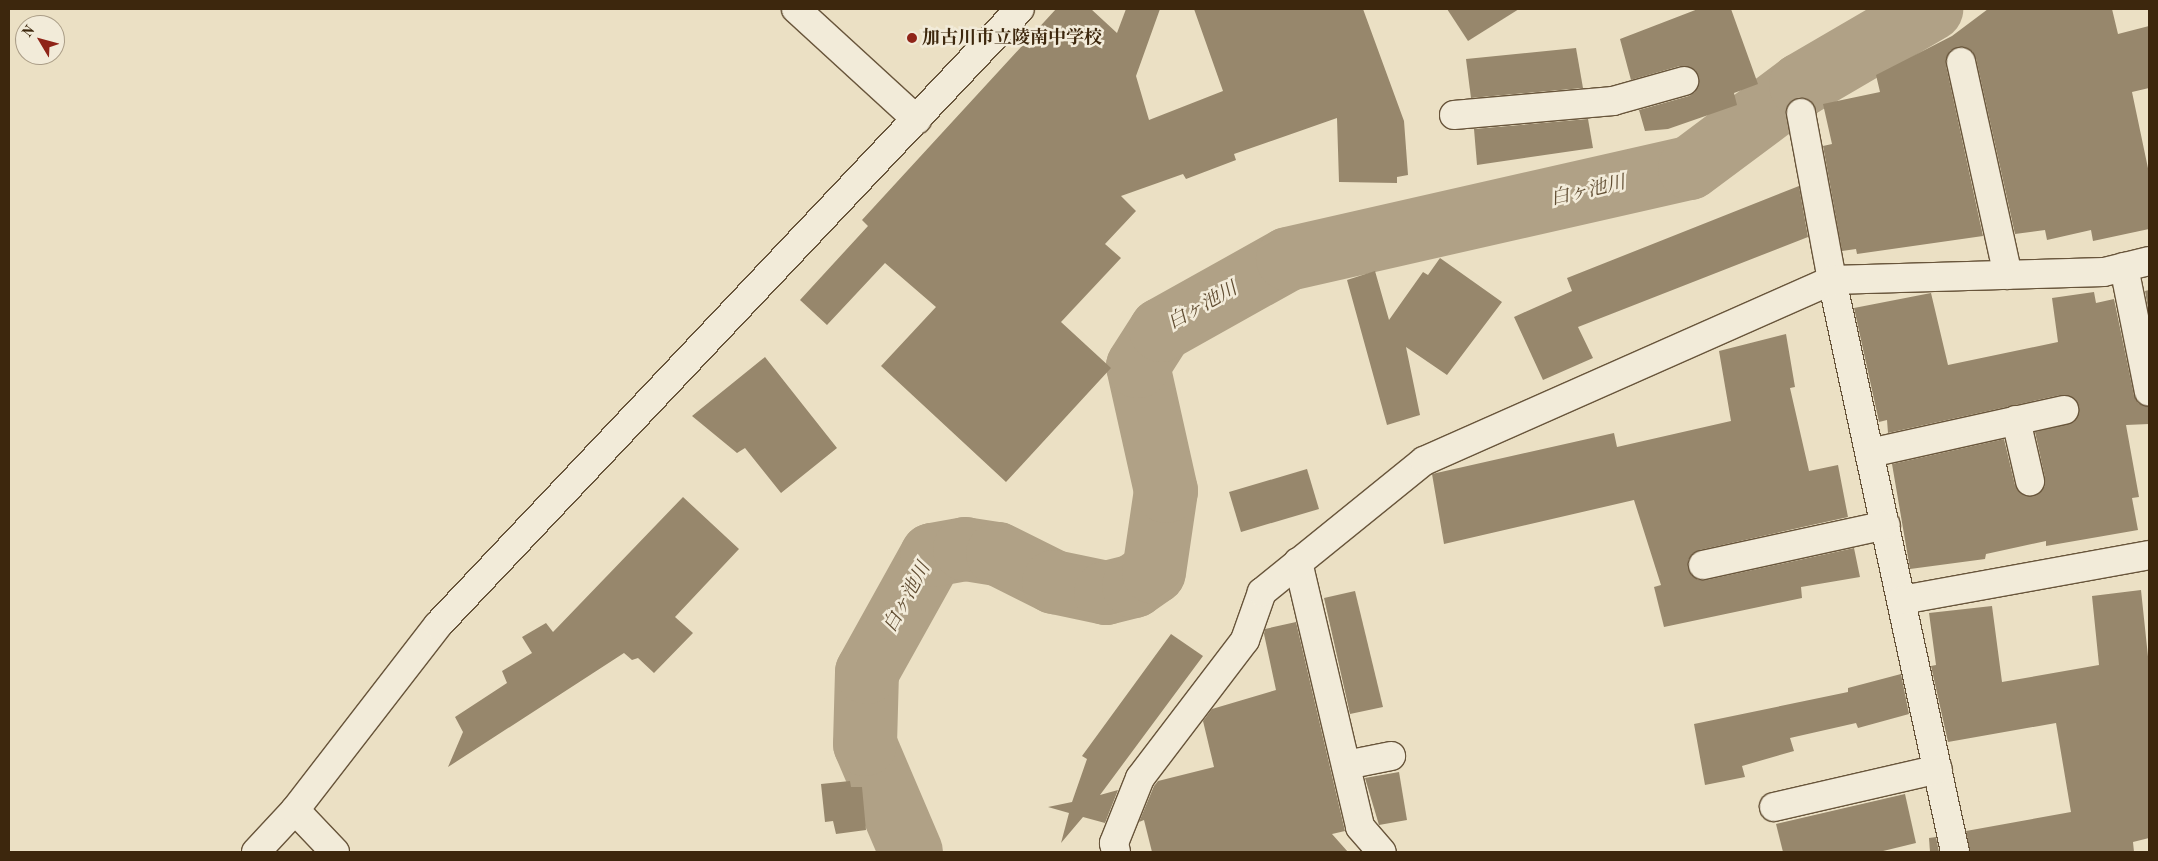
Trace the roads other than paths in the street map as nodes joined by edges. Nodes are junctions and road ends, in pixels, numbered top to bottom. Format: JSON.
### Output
{"nodes":[{"id":1,"x":796,"y":9,"type":"edge"},
{"id":2,"x":1020,"y":9,"type":"edge"},
{"id":3,"x":1961,"y":62,"type":"dead end"},
{"id":4,"x":1684,"y":81,"type":"dead end"},
{"id":5,"x":1800,"y":113,"type":"dead end"},
{"id":6,"x":1454,"y":115,"type":"dead end"},
{"id":7,"x":917,"y":120,"type":"junction"},
{"id":8,"x":2137,"y":264,"type":"edge"},
{"id":9,"x":2008,"y":275,"type":"junction"},
{"id":10,"x":1832,"y":280,"type":"junction"},
{"id":11,"x":2149,"y":392,"type":"edge"},
{"id":12,"x":2064,"y":410,"type":"dead end"},
{"id":13,"x":2016,"y":420,"type":"junction"},
{"id":14,"x":1870,"y":452,"type":"junction"},
{"id":15,"x":2030,"y":481,"type":"dead end"},
{"id":16,"x":1886,"y":525,"type":"junction"},
{"id":17,"x":2149,"y":556,"type":"edge"},
{"id":18,"x":1298,"y":562,"type":"junction"},
{"id":19,"x":1703,"y":565,"type":"dead end"},
{"id":20,"x":1902,"y":600,"type":"junction"},
{"id":21,"x":1391,"y":756,"type":"dead end"},
{"id":22,"x":1346,"y":765,"type":"junction"},
{"id":23,"x":1938,"y":768,"type":"junction"},
{"id":24,"x":1774,"y":807,"type":"dead end"},
{"id":25,"x":295,"y":810,"type":"junction"},
{"id":26,"x":256,"y":852,"type":"edge"},
{"id":27,"x":336,"y":852,"type":"edge"},
{"id":28,"x":1116,"y":852,"type":"edge"},
{"id":29,"x":1382,"y":852,"type":"edge"},
{"id":30,"x":1956,"y":852,"type":"edge"}],
"edges":[{"from":1,"to":7,"type":"street"},
{"from":2,"to":7,"type":"street"},
{"from":3,"to":9,"type":"street"},
{"from":4,"to":6,"type":"street"},
{"from":5,"to":10,"type":"street"},
{"from":7,"to":25,"type":"street"},
{"from":8,"to":9,"type":"street"},
{"from":8,"to":11,"type":"street"},
{"from":9,"to":10,"type":"street"},
{"from":10,"to":14,"type":"street"},
{"from":10,"to":18,"type":"street"},
{"from":12,"to":13,"type":"street"},
{"from":13,"to":14,"type":"street"},
{"from":13,"to":15,"type":"street"},
{"from":14,"to":16,"type":"street"},
{"from":16,"to":19,"type":"street"},
{"from":16,"to":20,"type":"street"},
{"from":17,"to":20,"type":"street"},
{"from":18,"to":22,"type":"street"},
{"from":18,"to":28,"type":"street"},
{"from":20,"to":23,"type":"street"},
{"from":21,"to":22,"type":"street"},
{"from":22,"to":29,"type":"street"},
{"from":23,"to":24,"type":"street"},
{"from":23,"to":30,"type":"street"},
{"from":25,"to":26,"type":"street"},
{"from":25,"to":27,"type":"street"}]}
